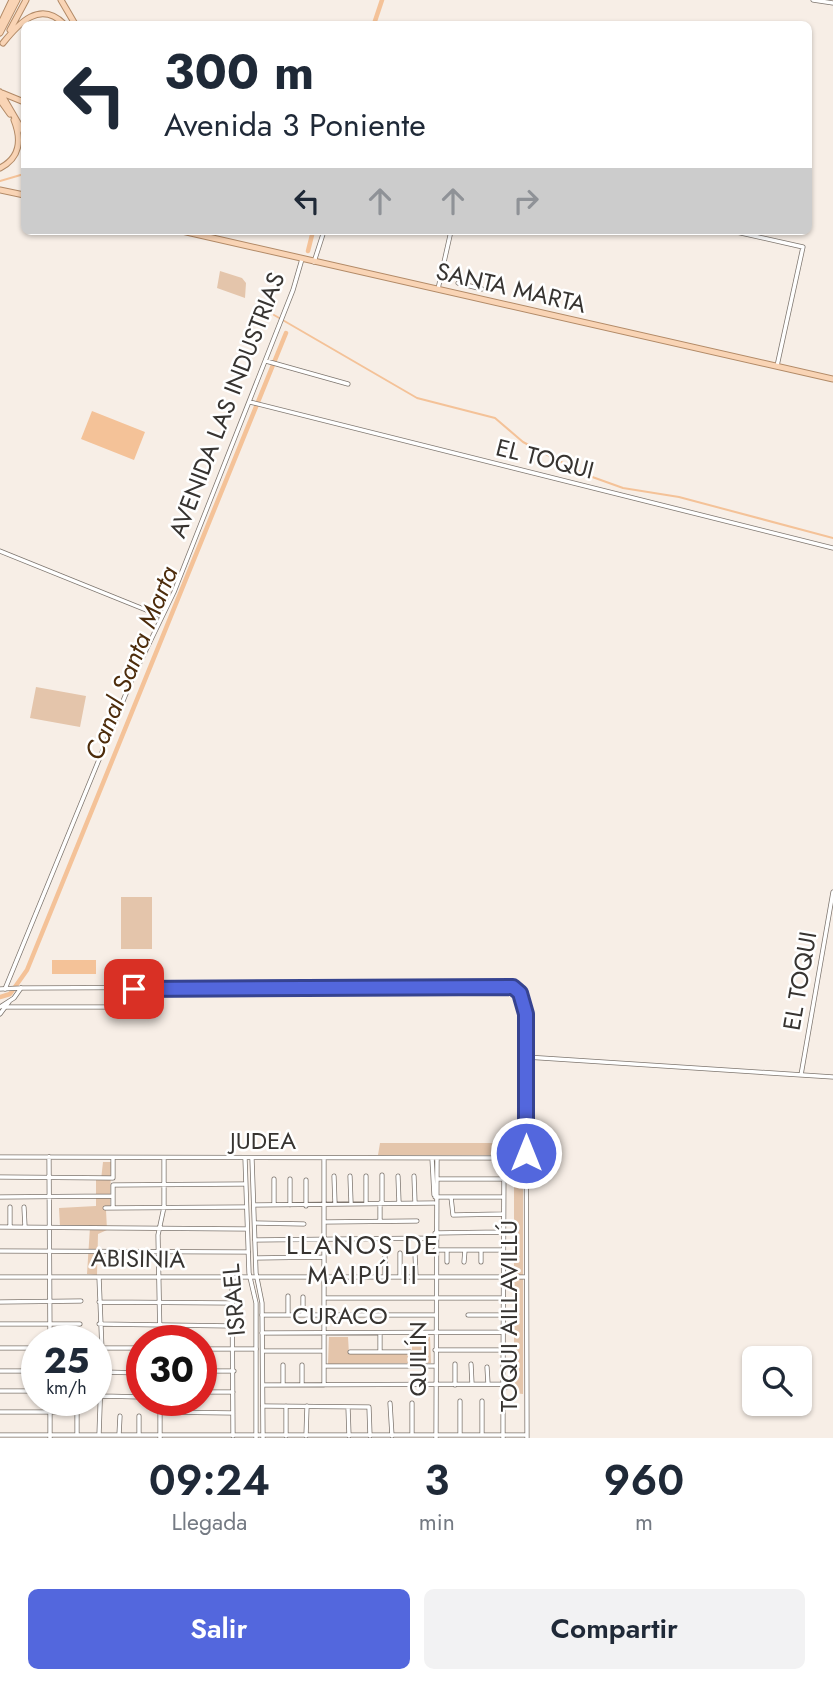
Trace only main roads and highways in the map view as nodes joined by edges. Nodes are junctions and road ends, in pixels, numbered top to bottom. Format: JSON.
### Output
{"nodes":[{"id":1,"x":9,"y":0,"type":"edge"},
{"id":2,"x":17,"y":0,"type":"edge"},
{"id":3,"x":26,"y":0,"type":"edge"},
{"id":4,"x":61,"y":0,"type":"edge"},
{"id":5,"x":21,"y":21,"type":"edge"},
{"id":6,"x":21,"y":21,"type":"edge"},
{"id":7,"x":60,"y":21,"type":"edge"},
{"id":8,"x":73,"y":21,"type":"edge"},
{"id":9,"x":0,"y":23,"type":"edge"},
{"id":10,"x":0,"y":33,"type":"edge"},
{"id":11,"x":1,"y":46,"type":"edge"},
{"id":12,"x":0,"y":91,"type":"edge"},
{"id":13,"x":0,"y":100,"type":"edge"},
{"id":14,"x":21,"y":102,"type":"edge"},
{"id":15,"x":14,"y":120,"type":"junction"},
{"id":16,"x":21,"y":128,"type":"edge"},
{"id":17,"x":21,"y":129,"type":"edge"},
{"id":18,"x":0,"y":168,"type":"edge"},
{"id":19,"x":0,"y":190,"type":"edge"},
{"id":20,"x":21,"y":194,"type":"edge"},
{"id":21,"x":199,"y":235,"type":"edge"},
{"id":22,"x":833,"y":379,"type":"edge"}],
"edges":[{"from":1,"to":9,"type":"main road"},
{"from":2,"to":10,"type":"main road"},
{"from":3,"to":11,"type":"main road"},
{"from":4,"to":8,"type":"main road"},
{"from":5,"to":11,"type":"main road"},
{"from":6,"to":7,"type":"main road"},
{"from":12,"to":14,"type":"main road"},
{"from":12,"to":16,"type":"main road"},
{"from":13,"to":15,"type":"main road"},
{"from":15,"to":17,"type":"main road"},
{"from":15,"to":18,"type":"main road"},
{"from":19,"to":20,"type":"main road"},
{"from":21,"to":22,"type":"main road","name":"SANTA MARTA"}]}
